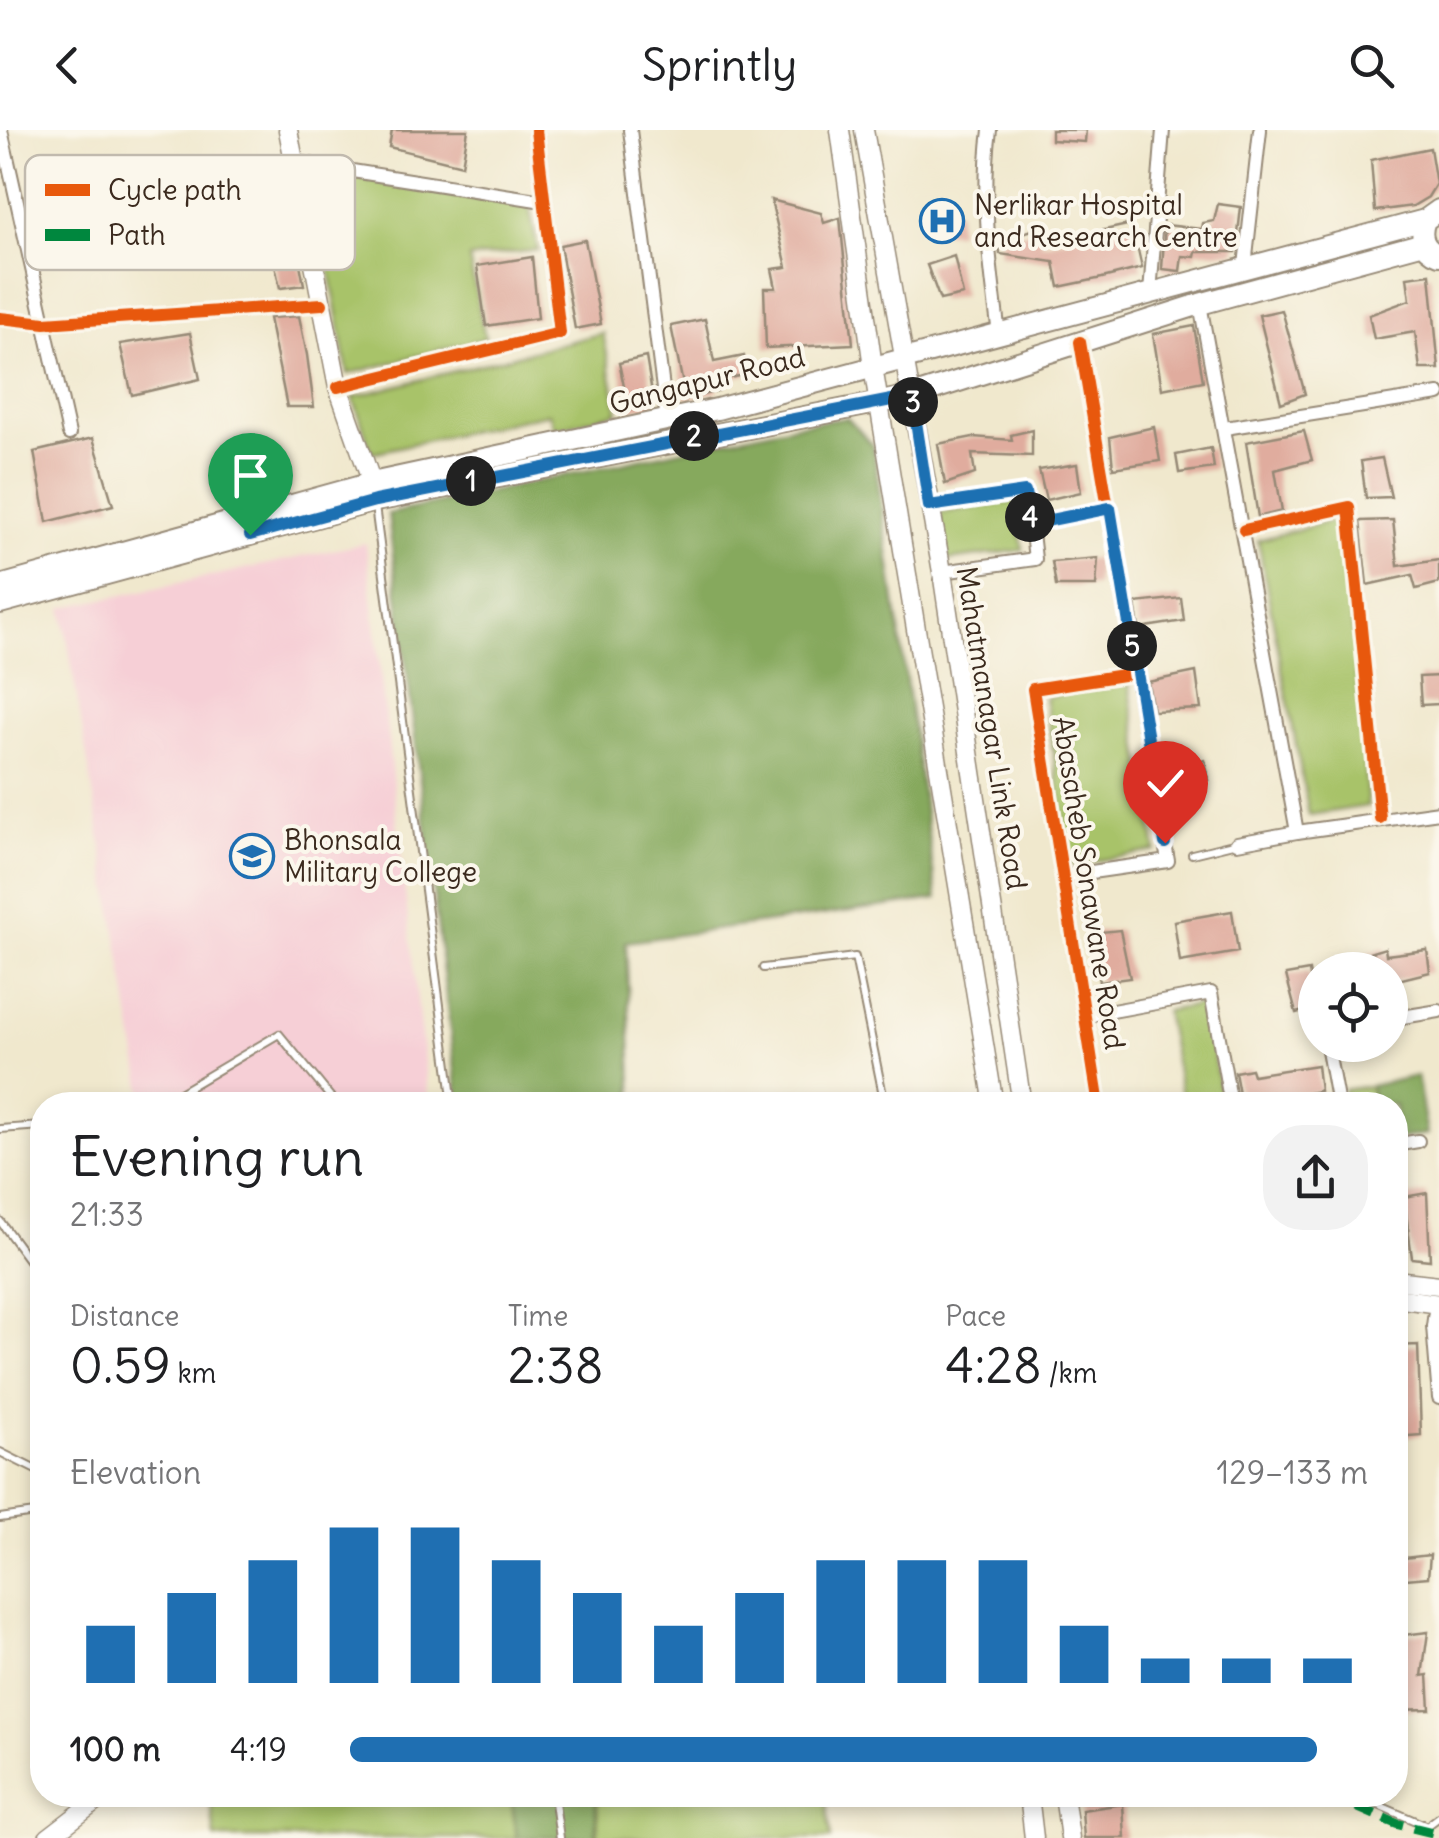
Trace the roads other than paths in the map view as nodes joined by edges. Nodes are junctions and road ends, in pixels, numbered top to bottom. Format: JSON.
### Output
{"nodes":[{"id":1,"x":1,"y":130,"type":"edge"},
{"id":2,"x":288,"y":130,"type":"edge"},
{"id":3,"x":536,"y":130,"type":"edge"},
{"id":4,"x":630,"y":130,"type":"edge"},
{"id":5,"x":840,"y":130,"type":"edge"},
{"id":6,"x":864,"y":130,"type":"edge"},
{"id":7,"x":990,"y":130,"type":"edge"},
{"id":8,"x":1163,"y":130,"type":"edge"},
{"id":9,"x":1260,"y":130,"type":"edge"},
{"id":10,"x":293,"y":155,"type":"edge"},
{"id":11,"x":355,"y":172,"type":"edge"},
{"id":12,"x":543,"y":201,"type":"junction"},
{"id":13,"x":1432,"y":215,"type":"edge"},
{"id":14,"x":25,"y":235,"type":"edge"},
{"id":15,"x":1431,"y":249,"type":"edge"},
{"id":16,"x":1245,"y":266,"type":"junction"},
{"id":17,"x":33,"y":270,"type":"edge"},
{"id":18,"x":315,"y":270,"type":"edge"},
{"id":19,"x":1150,"y":293,"type":"junction"},
{"id":20,"x":322,"y":304,"type":"junction"},
{"id":21,"x":1200,"y":304,"type":"junction"},
{"id":22,"x":0,"y":318,"type":"edge"},
{"id":23,"x":45,"y":323,"type":"junction"},
{"id":24,"x":1000,"y":334,"type":"junction"},
{"id":25,"x":1080,"y":342,"type":"junction"},
{"id":26,"x":906,"y":360,"type":"junction"},
{"id":27,"x":873,"y":367,"type":"junction"},
{"id":28,"x":338,"y":387,"type":"junction"},
{"id":29,"x":1439,"y":394,"type":"edge"},
{"id":30,"x":912,"y":396,"type":"junction"},
{"id":31,"x":878,"y":400,"type":"junction"},
{"id":32,"x":667,"y":420,"type":"junction"},
{"id":33,"x":1225,"y":428,"type":"junction"},
{"id":34,"x":70,"y":434,"type":"dead end"},
{"id":35,"x":374,"y":492,"type":"junction"},
{"id":36,"x":929,"y":506,"type":"junction"},
{"id":37,"x":1110,"y":508,"type":"junction"},
{"id":38,"x":1031,"y":524,"type":"junction"},
{"id":39,"x":1244,"y":530,"type":"junction"},
{"id":40,"x":942,"y":572,"type":"junction"},
{"id":41,"x":0,"y":586,"type":"edge"},
{"id":42,"x":0,"y":603,"type":"edge"},
{"id":43,"x":1136,"y":673,"type":"junction"},
{"id":44,"x":1439,"y":812,"type":"edge"},
{"id":45,"x":1380,"y":818,"type":"junction"},
{"id":46,"x":1297,"y":832,"type":"junction"},
{"id":47,"x":1237,"y":843,"type":"joint"},
{"id":48,"x":1192,"y":854,"type":"dead end"},
{"id":49,"x":1064,"y":876,"type":"junction"},
{"id":50,"x":762,"y":968,"type":"dead end"},
{"id":51,"x":1439,"y":1011,"type":"edge"},
{"id":52,"x":1085,"y":1016,"type":"junction"},
{"id":53,"x":1408,"y":1016,"type":"edge"},
{"id":54,"x":1330,"y":1062,"type":"edge"},
{"id":55,"x":181,"y":1092,"type":"edge"},
{"id":56,"x":326,"y":1092,"type":"edge"},
{"id":57,"x":452,"y":1092,"type":"edge"},
{"id":58,"x":882,"y":1092,"type":"edge"},
{"id":59,"x":992,"y":1092,"type":"edge"},
{"id":60,"x":1020,"y":1092,"type":"edge"},
{"id":61,"x":1097,"y":1092,"type":"edge"},
{"id":62,"x":1229,"y":1092,"type":"edge"},
{"id":63,"x":1336,"y":1092,"type":"edge"},
{"id":64,"x":30,"y":1127,"type":"edge"},
{"id":65,"x":0,"y":1130,"type":"edge"},
{"id":66,"x":1418,"y":1142,"type":"dead end"},
{"id":67,"x":1408,"y":1143,"type":"edge"},
{"id":68,"x":0,"y":1222,"type":"edge"},
{"id":69,"x":30,"y":1262,"type":"edge"},
{"id":70,"x":1408,"y":1285,"type":"edge"},
{"id":71,"x":1408,"y":1298,"type":"edge"},
{"id":72,"x":1438,"y":1298,"type":"edge"},
{"id":73,"x":1439,"y":1398,"type":"edge"},
{"id":74,"x":0,"y":1452,"type":"edge"},
{"id":75,"x":30,"y":1467,"type":"edge"},
{"id":76,"x":30,"y":1514,"type":"edge"},
{"id":77,"x":0,"y":1518,"type":"edge"},
{"id":78,"x":88,"y":1807,"type":"edge"},
{"id":79,"x":556,"y":1807,"type":"edge"},
{"id":80,"x":1030,"y":1807,"type":"edge"},
{"id":81,"x":1066,"y":1807,"type":"edge"},
{"id":82,"x":1383,"y":1807,"type":"edge"},
{"id":83,"x":1439,"y":1817,"type":"edge"},
{"id":84,"x":48,"y":1838,"type":"edge"},
{"id":85,"x":560,"y":1838,"type":"edge"},
{"id":86,"x":1034,"y":1838,"type":"edge"},
{"id":87,"x":1070,"y":1838,"type":"edge"}],
"edges":[{"from":1,"to":14,"type":"street"},
{"from":2,"to":10,"type":"main road"},
{"from":3,"to":12,"type":"street"},
{"from":4,"to":32,"type":"street"},
{"from":5,"to":27,"type":"main road"},
{"from":6,"to":26,"type":"main road","name":"Mahatmanagar Link Road"},
{"from":7,"to":24,"type":"street"},
{"from":8,"to":19,"type":"street"},
{"from":9,"to":16,"type":"street"},
{"from":11,"to":12,"type":"street"},
{"from":12,"to":28,"type":"street"},
{"from":13,"to":15,"type":"main road"},
{"from":13,"to":16,"type":"main road","name":"Gangapur Road"},
{"from":15,"to":21,"type":"main road","name":"Gangapur Road"},
{"from":16,"to":19,"type":"main road","name":"Gangapur Road"},
{"from":17,"to":23,"type":"street"},
{"from":18,"to":20,"type":"main road"},
{"from":19,"to":24,"type":"main road","name":"Gangapur Road"},
{"from":20,"to":23,"type":"street"},
{"from":20,"to":28,"type":"main road"},
{"from":21,"to":25,"type":"main road","name":"Gangapur Road"},
{"from":21,"to":33,"type":"street"},
{"from":22,"to":23,"type":"street"},
{"from":23,"to":34,"type":"street"},
{"from":24,"to":26,"type":"main road","name":"Gangapur Road"},
{"from":25,"to":30,"type":"main road","name":"Gangapur Road"},
{"from":25,"to":37,"type":"street","name":"Abasaheb Sonawane Road"},
{"from":26,"to":27,"type":"main road","name":"Gangapur Road"},
{"from":26,"to":30,"type":"main road","name":"Mahatmanagar Link Road"},
{"from":27,"to":31,"type":"main road"},
{"from":27,"to":32,"type":"main road","name":"Gangapur Road"},
{"from":28,"to":35,"type":"main road"},
{"from":29,"to":33,"type":"street"},
{"from":30,"to":31,"type":"main road","name":"Gangapur Road"},
{"from":30,"to":36,"type":"main road","name":"Mahatmanagar Link Road"},
{"from":31,"to":35,"type":"main road","name":"Gangapur Road"},
{"from":31,"to":59,"type":"main road"},
{"from":32,"to":35,"type":"main road","name":"Gangapur Road"},
{"from":33,"to":39,"type":"street"},
{"from":35,"to":41,"type":"main road","name":"Gangapur Road"},
{"from":35,"to":42,"type":"main road","name":"Gangapur Road"},
{"from":35,"to":57,"type":"lane"},
{"from":36,"to":38,"type":"street"},
{"from":36,"to":40,"type":"main road","name":"Mahatmanagar Link Road"},
{"from":37,"to":38,"type":"street"},
{"from":37,"to":43,"type":"street","name":"Abasaheb Sonawane Road"},
{"from":38,"to":40,"type":"street"},
{"from":39,"to":45,"type":"street"},
{"from":39,"to":46,"type":"street"},
{"from":40,"to":60,"type":"main road","name":"Mahatmanagar Link Road"},
{"from":43,"to":49,"type":"street","name":"Abasaheb Sonawane Road"},
{"from":43,"to":49,"type":"street","name":"Abasaheb Sonawane Road"},
{"from":44,"to":45,"type":"street"},
{"from":45,"to":46,"type":"street"},
{"from":46,"to":47,"type":"street"},
{"from":47,"to":48,"type":"lane"},
{"from":49,"to":52,"type":"street","name":"Abasaheb Sonawane Road"},
{"from":50,"to":58,"type":"lane"},
{"from":51,"to":53,"type":"street"},
{"from":52,"to":61,"type":"street","name":"Abasaheb Sonawane Road"},
{"from":52,"to":62,"type":"street","name":"Abasaheb Sonawane Road"},
{"from":54,"to":63,"type":"street"},
{"from":55,"to":56,"type":"lane"},
{"from":64,"to":65,"type":"lane"},
{"from":66,"to":67,"type":"street"},
{"from":68,"to":69,"type":"lane"},
{"from":70,"to":72,"type":"main road"},
{"from":71,"to":72,"type":"main road"},
{"from":72,"to":73,"type":"street"},
{"from":74,"to":75,"type":"lane"},
{"from":76,"to":77,"type":"lane"},
{"from":78,"to":84,"type":"main road"},
{"from":79,"to":85,"type":"lane"},
{"from":80,"to":86,"type":"main road"},
{"from":81,"to":87,"type":"main road"},
{"from":82,"to":83,"type":"lane"}]}
